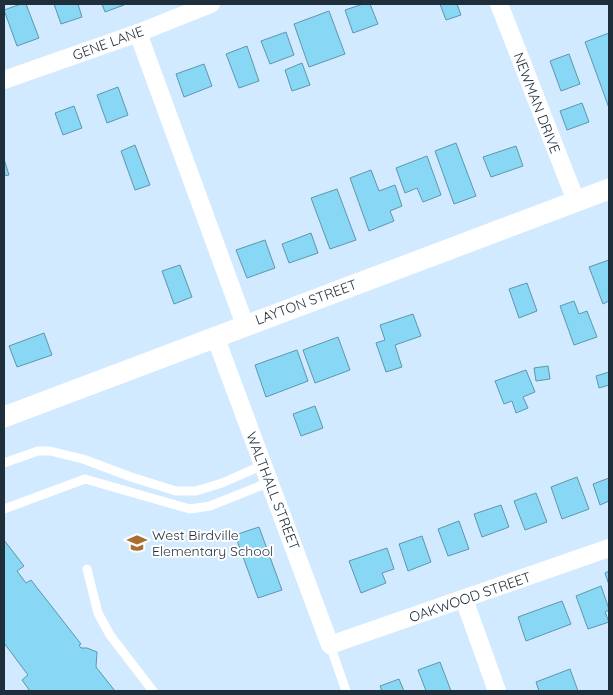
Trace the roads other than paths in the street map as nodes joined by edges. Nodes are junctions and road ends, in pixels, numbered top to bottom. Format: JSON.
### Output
{"nodes":[{"id":1,"x":211,"y":4,"type":"edge"},
{"id":2,"x":499,"y":4,"type":"edge"},
{"id":3,"x":138,"y":33,"type":"junction"},
{"id":4,"x":4,"y":80,"type":"edge"},
{"id":5,"x":609,"y":189,"type":"edge"},
{"id":6,"x":576,"y":202,"type":"junction"},
{"id":7,"x":246,"y":325,"type":"junction"},
{"id":8,"x":215,"y":336,"type":"junction"},
{"id":9,"x":4,"y":417,"type":"edge"},
{"id":10,"x":4,"y":463,"type":"edge"},
{"id":11,"x":263,"y":465,"type":"junction"},
{"id":12,"x":270,"y":482,"type":"junction"},
{"id":13,"x":4,"y":509,"type":"edge"},
{"id":14,"x":609,"y":548,"type":"edge"},
{"id":15,"x":86,"y":568,"type":"dead end"},
{"id":16,"x":464,"y":599,"type":"junction"},
{"id":17,"x":330,"y":645,"type":"junction"},
{"id":18,"x":153,"y":691,"type":"edge"},
{"id":19,"x":346,"y":691,"type":"edge"},
{"id":20,"x":497,"y":691,"type":"edge"}],
"edges":[{"from":1,"to":3,"type":"street","name":"GENE LANE"},
{"from":2,"to":6,"type":"street","name":"NEWMAN DRIVE"},
{"from":3,"to":4,"type":"street","name":"GENE LANE"},
{"from":3,"to":7,"type":"street"},
{"from":5,"to":6,"type":"street","name":"LAYTON STREET"},
{"from":6,"to":7,"type":"street","name":"LAYTON STREET"},
{"from":7,"to":8,"type":"street","name":"LAYTON STREET"},
{"from":8,"to":9,"type":"street","name":"LAYTON STREET"},
{"from":8,"to":11,"type":"street","name":"WALTHALL STREET"},
{"from":10,"to":11,"type":"lane"},
{"from":11,"to":12,"type":"street","name":"WALTHALL STREET"},
{"from":12,"to":13,"type":"lane"},
{"from":12,"to":17,"type":"street","name":"WALTHALL STREET"},
{"from":14,"to":16,"type":"street","name":"OAKWOOD STREET"},
{"from":15,"to":18,"type":"lane"},
{"from":16,"to":17,"type":"street","name":"OAKWOOD STREET"},
{"from":16,"to":20,"type":"street"},
{"from":17,"to":19,"type":"lane"}]}
